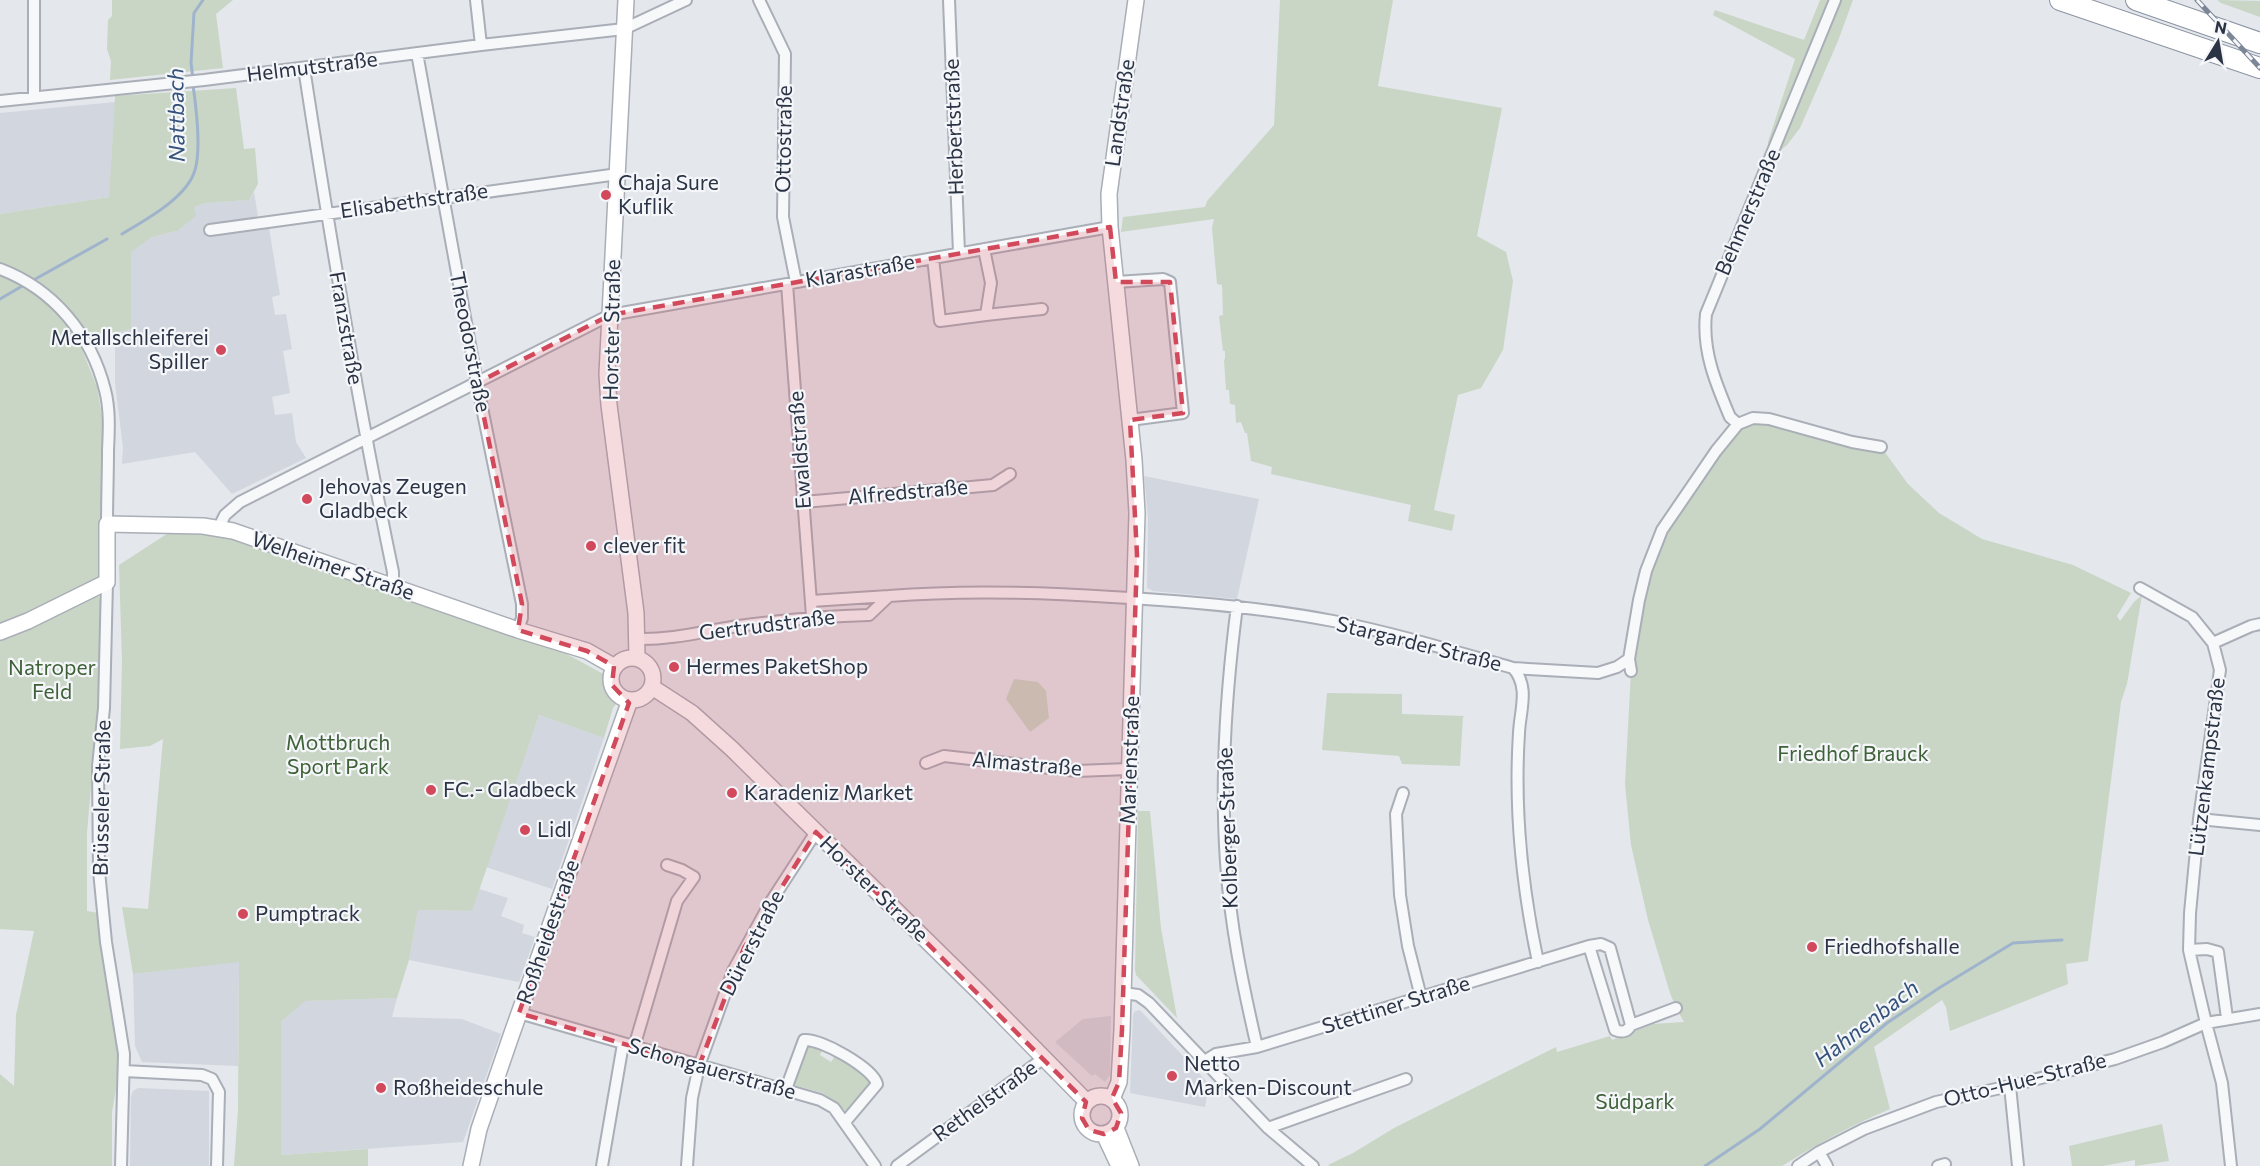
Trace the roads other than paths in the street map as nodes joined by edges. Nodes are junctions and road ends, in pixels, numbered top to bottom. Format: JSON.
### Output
{"nodes":[{"id":1,"x":34,"y":0,"type":"edge"},
{"id":2,"x":476,"y":0,"type":"edge"},
{"id":3,"x":626,"y":0,"type":"edge"},
{"id":4,"x":686,"y":0,"type":"edge"},
{"id":5,"x":759,"y":0,"type":"edge"},
{"id":6,"x":949,"y":0,"type":"edge"},
{"id":7,"x":1136,"y":0,"type":"edge"},
{"id":8,"x":1835,"y":0,"type":"edge"},
{"id":9,"x":2060,"y":0,"type":"edge"},
{"id":10,"x":2136,"y":0,"type":"edge"},
{"id":11,"x":624,"y":29,"type":"junction"},
{"id":12,"x":2260,"y":43,"type":"edge"},
{"id":13,"x":482,"y":45,"type":"junction"},
{"id":14,"x":417,"y":53,"type":"junction"},
{"id":15,"x":304,"y":68,"type":"junction"},
{"id":16,"x":2260,"y":68,"type":"edge"},
{"id":17,"x":34,"y":97,"type":"junction"},
{"id":18,"x":0,"y":101,"type":"edge"},
{"id":19,"x":618,"y":174,"type":"junction"},
{"id":20,"x":442,"y":197,"type":"junction"},
{"id":21,"x":327,"y":214,"type":"junction"},
{"id":22,"x":1110,"y":227,"type":"junction"},
{"id":23,"x":210,"y":230,"type":"dead end"},
{"id":24,"x":984,"y":249,"type":"junction"},
{"id":25,"x":959,"y":253,"type":"junction"},
{"id":26,"x":933,"y":258,"type":"junction"},
{"id":27,"x":0,"y":269,"type":"edge"},
{"id":28,"x":1116,"y":282,"type":"junction"},
{"id":29,"x":792,"y":283,"type":"junction"},
{"id":30,"x":1042,"y":309,"type":"dead end"},
{"id":31,"x":610,"y":315,"type":"junction"},
{"id":32,"x":986,"y":315,"type":"junction"},
{"id":33,"x":477,"y":383,"type":"junction"},
{"id":34,"x":1130,"y":420,"type":"junction"},
{"id":35,"x":1738,"y":424,"type":"junction"},
{"id":36,"x":365,"y":439,"type":"junction"},
{"id":37,"x":1881,"y":447,"type":"dead end"},
{"id":38,"x":1010,"y":474,"type":"dead end"},
{"id":39,"x":804,"y":502,"type":"junction"},
{"id":40,"x":222,"y":521,"type":"junction"},
{"id":41,"x":107,"y":524,"type":"junction"},
{"id":42,"x":106,"y":582,"type":"junction"},
{"id":43,"x":393,"y":586,"type":"junction"},
{"id":44,"x":2140,"y":588,"type":"dead end"},
{"id":45,"x":889,"y":596,"type":"junction"},
{"id":46,"x":1136,"y":598,"type":"junction"},
{"id":47,"x":811,"y":601,"type":"junction"},
{"id":48,"x":1237,"y":606,"type":"junction"},
{"id":49,"x":812,"y":616,"type":"junction"},
{"id":50,"x":2260,"y":624,"type":"edge"},
{"id":51,"x":518,"y":630,"type":"junction"},
{"id":52,"x":0,"y":632,"type":"edge"},
{"id":53,"x":638,"y":639,"type":"junction"},
{"id":54,"x":2213,"y":643,"type":"junction"},
{"id":55,"x":637,"y":658,"type":"junction"},
{"id":56,"x":1629,"y":659,"type":"junction"},
{"id":57,"x":1513,"y":668,"type":"junction"},
{"id":58,"x":613,"y":671,"type":"junction"},
{"id":59,"x":1631,"y":671,"type":"dead end"},
{"id":60,"x":652,"y":687,"type":"junction"},
{"id":61,"x":630,"y":700,"type":"junction"},
{"id":62,"x":926,"y":763,"type":"dead end"},
{"id":63,"x":1128,"y":769,"type":"junction"},
{"id":64,"x":1403,"y":793,"type":"dead end"},
{"id":65,"x":2199,"y":819,"type":"junction"},
{"id":66,"x":2260,"y":825,"type":"edge"},
{"id":67,"x":816,"y":832,"type":"junction"},
{"id":68,"x":667,"y":864,"type":"dead end"},
{"id":69,"x":1589,"y":946,"type":"junction"},
{"id":70,"x":2189,"y":950,"type":"junction"},
{"id":71,"x":1538,"y":962,"type":"junction"},
{"id":72,"x":1123,"y":993,"type":"junction"},
{"id":73,"x":1421,"y":996,"type":"junction"},
{"id":74,"x":1676,"y":1008,"type":"dead end"},
{"id":75,"x":519,"y":1013,"type":"junction"},
{"id":76,"x":2260,"y":1014,"type":"edge"},
{"id":77,"x":2227,"y":1018,"type":"junction"},
{"id":78,"x":2206,"y":1023,"type":"junction"},
{"id":79,"x":1632,"y":1025,"type":"junction"},
{"id":80,"x":628,"y":1045,"type":"junction"},
{"id":81,"x":1257,"y":1047,"type":"junction"},
{"id":82,"x":1044,"y":1058,"type":"junction"},
{"id":83,"x":1203,"y":1062,"type":"junction"},
{"id":84,"x":699,"y":1066,"type":"junction"},
{"id":85,"x":124,"y":1071,"type":"junction"},
{"id":86,"x":1406,"y":1079,"type":"dead end"},
{"id":87,"x":2010,"y":1086,"type":"junction"},
{"id":88,"x":786,"y":1089,"type":"junction"},
{"id":89,"x":1112,"y":1099,"type":"junction"},
{"id":90,"x":1087,"y":1102,"type":"junction"},
{"id":91,"x":845,"y":1122,"type":"junction"},
{"id":92,"x":1268,"y":1128,"type":"junction"},
{"id":93,"x":1110,"y":1131,"type":"junction"},
{"id":94,"x":1819,"y":1152,"type":"junction"},
{"id":95,"x":121,"y":1166,"type":"edge"},
{"id":96,"x":217,"y":1166,"type":"edge"},
{"id":97,"x":471,"y":1166,"type":"edge"},
{"id":98,"x":602,"y":1166,"type":"edge"},
{"id":99,"x":687,"y":1166,"type":"edge"},
{"id":100,"x":875,"y":1166,"type":"edge"},
{"id":101,"x":897,"y":1166,"type":"edge"},
{"id":102,"x":1119,"y":1166,"type":"edge"},
{"id":103,"x":1131,"y":1166,"type":"edge"},
{"id":104,"x":1313,"y":1166,"type":"edge"},
{"id":105,"x":1798,"y":1166,"type":"edge"},
{"id":106,"x":1827,"y":1166,"type":"edge"},
{"id":107,"x":2018,"y":1166,"type":"edge"},
{"id":108,"x":2231,"y":1166,"type":"edge"}],
"edges":[{"from":1,"to":17,"type":"street"},
{"from":2,"to":13,"type":"street"},
{"from":3,"to":11,"type":"street","name":"Horster Straße"},
{"from":4,"to":11,"type":"street","name":"Helmutstraße"},
{"from":5,"to":29,"type":"street","name":"Ottostraße"},
{"from":6,"to":25,"type":"street","name":"Herbertstraße"},
{"from":7,"to":22,"type":"street","name":"Landstraße"},
{"from":8,"to":35,"type":"street","name":"Behmerstraße"},
{"from":9,"to":16,"type":"highway"},
{"from":10,"to":12,"type":"highway"},
{"from":11,"to":13,"type":"street","name":"Helmutstraße"},
{"from":11,"to":19,"type":"street","name":"Horster Straße"},
{"from":13,"to":14,"type":"street","name":"Helmutstraße"},
{"from":14,"to":15,"type":"street","name":"Helmutstraße"},
{"from":14,"to":20,"type":"street","name":"Theodorstraße"},
{"from":15,"to":17,"type":"street","name":"Helmutstraße"},
{"from":15,"to":21,"type":"street","name":"Franzstraße"},
{"from":17,"to":18,"type":"street","name":"Helmutstraße"},
{"from":19,"to":20,"type":"street","name":"Elisabethstraße"},
{"from":19,"to":31,"type":"street","name":"Horster Straße"},
{"from":20,"to":21,"type":"street","name":"Elisabethstraße"},
{"from":20,"to":33,"type":"street","name":"Theodorstraße"},
{"from":21,"to":23,"type":"street","name":"Elisabethstraße"},
{"from":21,"to":36,"type":"street","name":"Franzstraße"},
{"from":22,"to":24,"type":"street","name":"Klarastraße"},
{"from":22,"to":28,"type":"street","name":"Marienstraße"},
{"from":24,"to":25,"type":"street","name":"Klarastraße"},
{"from":24,"to":32,"type":"street"},
{"from":25,"to":26,"type":"street","name":"Klarastraße"},
{"from":26,"to":29,"type":"street","name":"Klarastraße"},
{"from":26,"to":32,"type":"street"},
{"from":27,"to":41,"type":"street"},
{"from":28,"to":34,"type":"street","name":"Marienstraße"},
{"from":28,"to":34,"type":"street"},
{"from":29,"to":31,"type":"street","name":"Klarastraße"},
{"from":29,"to":39,"type":"street","name":"Ewaldstraße"},
{"from":30,"to":32,"type":"street"},
{"from":31,"to":33,"type":"street","name":"Klarastraße"},
{"from":31,"to":53,"type":"street","name":"Horster Straße"},
{"from":33,"to":36,"type":"street","name":"Klarastraße"},
{"from":33,"to":51,"type":"street","name":"Theodorstraße"},
{"from":34,"to":46,"type":"street","name":"Marienstraße"},
{"from":35,"to":37,"type":"street"},
{"from":35,"to":56,"type":"street"},
{"from":36,"to":40,"type":"street","name":"Klarastraße"},
{"from":36,"to":43,"type":"street","name":"Franzstraße"},
{"from":38,"to":39,"type":"street","name":"Alfredstraße"},
{"from":39,"to":47,"type":"street","name":"Ewaldstraße"},
{"from":40,"to":41,"type":"street","name":"Welheimer Straße"},
{"from":40,"to":43,"type":"street","name":"Welheimer Straße"},
{"from":41,"to":42,"type":"street","name":"Brüsseler Straße"},
{"from":42,"to":52,"type":"street"},
{"from":42,"to":85,"type":"street","name":"Brüsseler Straße"},
{"from":43,"to":51,"type":"street","name":"Welheimer Straße"},
{"from":44,"to":54,"type":"street","name":"Lützenkampstraße"},
{"from":45,"to":46,"type":"street","name":"Gertrudstraße"},
{"from":45,"to":47,"type":"street","name":"Gertrudstraße"},
{"from":45,"to":49,"type":"street","name":"Gertrudstraße"},
{"from":46,"to":48,"type":"street","name":"Stargarder Straße"},
{"from":46,"to":63,"type":"street","name":"Marienstraße"},
{"from":47,"to":49,"type":"street","name":"Ewaldstraße"},
{"from":48,"to":57,"type":"street","name":"Stargarder Straße"},
{"from":48,"to":81,"type":"street","name":"Kolberger Straße"},
{"from":49,"to":53,"type":"street","name":"Gertrudstraße"},
{"from":50,"to":54,"type":"street"},
{"from":51,"to":58,"type":"street","name":"Welheimer Straße"},
{"from":53,"to":55,"type":"street","name":"Horster Straße"},
{"from":54,"to":65,"type":"street","name":"Lützenkampstraße"},
{"from":55,"to":58,"type":"street"},
{"from":55,"to":60,"type":"street"},
{"from":56,"to":57,"type":"street"},
{"from":56,"to":59,"type":"street"},
{"from":57,"to":71,"type":"street","name":"Stargarder Straße"},
{"from":58,"to":61,"type":"street"},
{"from":60,"to":61,"type":"street"},
{"from":60,"to":67,"type":"street","name":"Horster Straße"},
{"from":61,"to":75,"type":"street","name":"Roßheidestraße"},
{"from":62,"to":63,"type":"street","name":"Almastraße"},
{"from":63,"to":72,"type":"street","name":"Marienstraße"},
{"from":64,"to":73,"type":"street"},
{"from":65,"to":66,"type":"street"},
{"from":65,"to":70,"type":"street","name":"Lützenkampstraße"},
{"from":67,"to":82,"type":"street","name":"Horster Straße"},
{"from":67,"to":84,"type":"street","name":"Dürerstraße"},
{"from":68,"to":80,"type":"street"},
{"from":69,"to":71,"type":"street","name":"Stettiner Straße"},
{"from":69,"to":79,"type":"street"},
{"from":69,"to":79,"type":"street"},
{"from":70,"to":77,"type":"street"},
{"from":70,"to":78,"type":"street","name":"Lützenkampstraße"},
{"from":71,"to":73,"type":"street","name":"Stettiner Straße"},
{"from":72,"to":83,"type":"street"},
{"from":72,"to":89,"type":"street","name":"Marienstraße"},
{"from":73,"to":81,"type":"street","name":"Stettiner Straße"},
{"from":74,"to":79,"type":"street"},
{"from":75,"to":80,"type":"street","name":"Schongauerstraße"},
{"from":75,"to":97,"type":"street","name":"Roßheidestraße"},
{"from":76,"to":77,"type":"street","name":"Otto-Hue-Straße"},
{"from":77,"to":78,"type":"street","name":"Otto-Hue-Straße"},
{"from":78,"to":87,"type":"street","name":"Otto-Hue-Straße"},
{"from":78,"to":108,"type":"street","name":"Lützenkampstraße"},
{"from":80,"to":84,"type":"street","name":"Schongauerstraße"},
{"from":80,"to":98,"type":"street"},
{"from":81,"to":83,"type":"street","name":"Stettiner Straße"},
{"from":82,"to":90,"type":"street","name":"Horster Straße"},
{"from":82,"to":101,"type":"street","name":"Rethelstraße"},
{"from":83,"to":92,"type":"street"},
{"from":84,"to":88,"type":"street","name":"Schongauerstraße"},
{"from":84,"to":99,"type":"street","name":"Dürerstraße"},
{"from":85,"to":95,"type":"street","name":"Brüsseler Straße"},
{"from":85,"to":96,"type":"street"},
{"from":86,"to":92,"type":"street"},
{"from":87,"to":94,"type":"street","name":"Otto-Hue-Straße"},
{"from":87,"to":107,"type":"street"},
{"from":88,"to":91,"type":"street","name":"Schongauerstraße"},
{"from":88,"to":91,"type":"street"},
{"from":89,"to":90,"type":"street"},
{"from":89,"to":93,"type":"street"},
{"from":90,"to":93,"type":"street"},
{"from":91,"to":100,"type":"street","name":"Schongauerstraße"},
{"from":92,"to":104,"type":"street"},
{"from":93,"to":102,"type":"street"},
{"from":93,"to":103,"type":"street"},
{"from":94,"to":105,"type":"street","name":"Otto-Hue-Straße"},
{"from":94,"to":106,"type":"street"}]}
